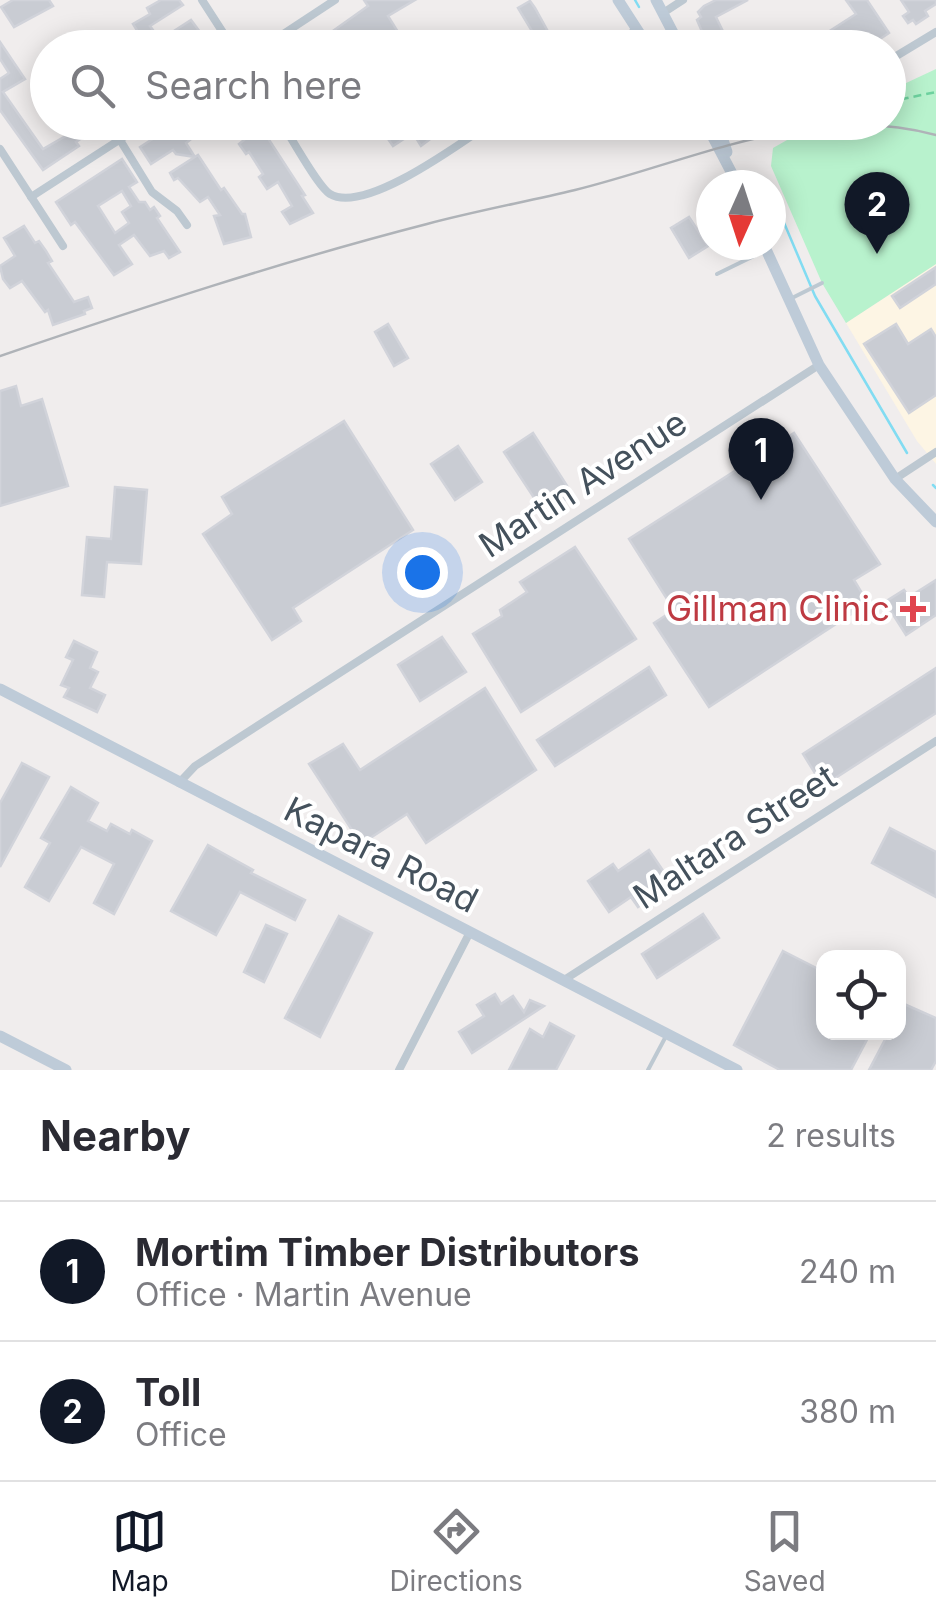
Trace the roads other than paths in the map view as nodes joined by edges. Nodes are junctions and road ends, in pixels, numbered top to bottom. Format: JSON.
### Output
{"nodes":[{"id":1,"x":202,"y":0,"type":"edge"},
{"id":2,"x":335,"y":0,"type":"edge"},
{"id":3,"x":618,"y":0,"type":"edge"},
{"id":4,"x":656,"y":0,"type":"edge"},
{"id":5,"x":683,"y":0,"type":"edge"},
{"id":6,"x":663,"y":13,"type":"junction"},
{"id":7,"x":221,"y":30,"type":"edge"},
{"id":8,"x":289,"y":30,"type":"edge"},
{"id":9,"x":636,"y":30,"type":"edge"},
{"id":10,"x":672,"y":30,"type":"edge"},
{"id":11,"x":936,"y":32,"type":"edge"},
{"id":12,"x":906,"y":51,"type":"edge"},
{"id":13,"x":120,"y":140,"type":"joint"},
{"id":14,"x":294,"y":140,"type":"edge"},
{"id":15,"x":464,"y":140,"type":"edge"},
{"id":16,"x":715,"y":140,"type":"edge"},
{"id":17,"x":723,"y":140,"type":"edge"},
{"id":18,"x":0,"y":149,"type":"edge"},
{"id":19,"x":731,"y":170,"type":"edge"},
{"id":20,"x":733,"y":170,"type":"edge"},
{"id":21,"x":32,"y":197,"type":"junction"},
{"id":22,"x":187,"y":225,"type":"dead end"},
{"id":23,"x":63,"y":246,"type":"dead end"},
{"id":24,"x":742,"y":260,"type":"edge"},
{"id":25,"x":770,"y":260,"type":"edge"},
{"id":26,"x":716,"y":274,"type":"dead end"},
{"id":27,"x":822,"y":284,"type":"dead end"},
{"id":28,"x":788,"y":300,"type":"junction"},
{"id":29,"x":820,"y":365,"type":"junction"},
{"id":30,"x":936,"y":452,"type":"edge"},
{"id":31,"x":895,"y":479,"type":"junction"},
{"id":32,"x":936,"y":522,"type":"edge"},
{"id":33,"x":0,"y":689,"type":"edge"},
{"id":34,"x":936,"y":741,"type":"edge"},
{"id":35,"x":179,"y":782,"type":"junction"},
{"id":36,"x":470,"y":932,"type":"junction"},
{"id":37,"x":564,"y":980,"type":"junction"},
{"id":38,"x":667,"y":1034,"type":"junction"},
{"id":39,"x":0,"y":1036,"type":"edge"},
{"id":40,"x":66,"y":1070,"type":"edge"},
{"id":41,"x":398,"y":1070,"type":"edge"},
{"id":42,"x":648,"y":1070,"type":"edge"},
{"id":43,"x":737,"y":1070,"type":"edge"}],
"edges":[{"from":1,"to":7,"type":"street"},
{"from":2,"to":8,"type":"street"},
{"from":3,"to":9,"type":"street"},
{"from":4,"to":6,"type":"street"},
{"from":5,"to":6,"type":"street"},
{"from":6,"to":10,"type":"street"},
{"from":11,"to":12,"type":"street"},
{"from":13,"to":21,"type":"street"},
{"from":13,"to":22,"type":"street"},
{"from":14,"to":15,"type":"street"},
{"from":16,"to":19,"type":"street"},
{"from":17,"to":20,"type":"street"},
{"from":18,"to":21,"type":"street"},
{"from":21,"to":23,"type":"street"},
{"from":24,"to":26,"type":"lane"},
{"from":25,"to":28,"type":"street"},
{"from":27,"to":28,"type":"lane"},
{"from":28,"to":29,"type":"street"},
{"from":29,"to":31,"type":"street"},
{"from":29,"to":35,"type":"street","name":"Martin Avenue"},
{"from":30,"to":31,"type":"street"},
{"from":31,"to":32,"type":"street"},
{"from":33,"to":35,"type":"street","name":"Kapara Road"},
{"from":34,"to":37,"type":"street","name":"Maltara Street"},
{"from":35,"to":36,"type":"street","name":"Kapara Road"},
{"from":36,"to":37,"type":"street","name":"Kapara Road"},
{"from":36,"to":41,"type":"street"},
{"from":37,"to":38,"type":"street","name":"Kapara Road"},
{"from":38,"to":42,"type":"lane"},
{"from":38,"to":43,"type":"street","name":"Kapara Road"},
{"from":39,"to":40,"type":"street"}]}
